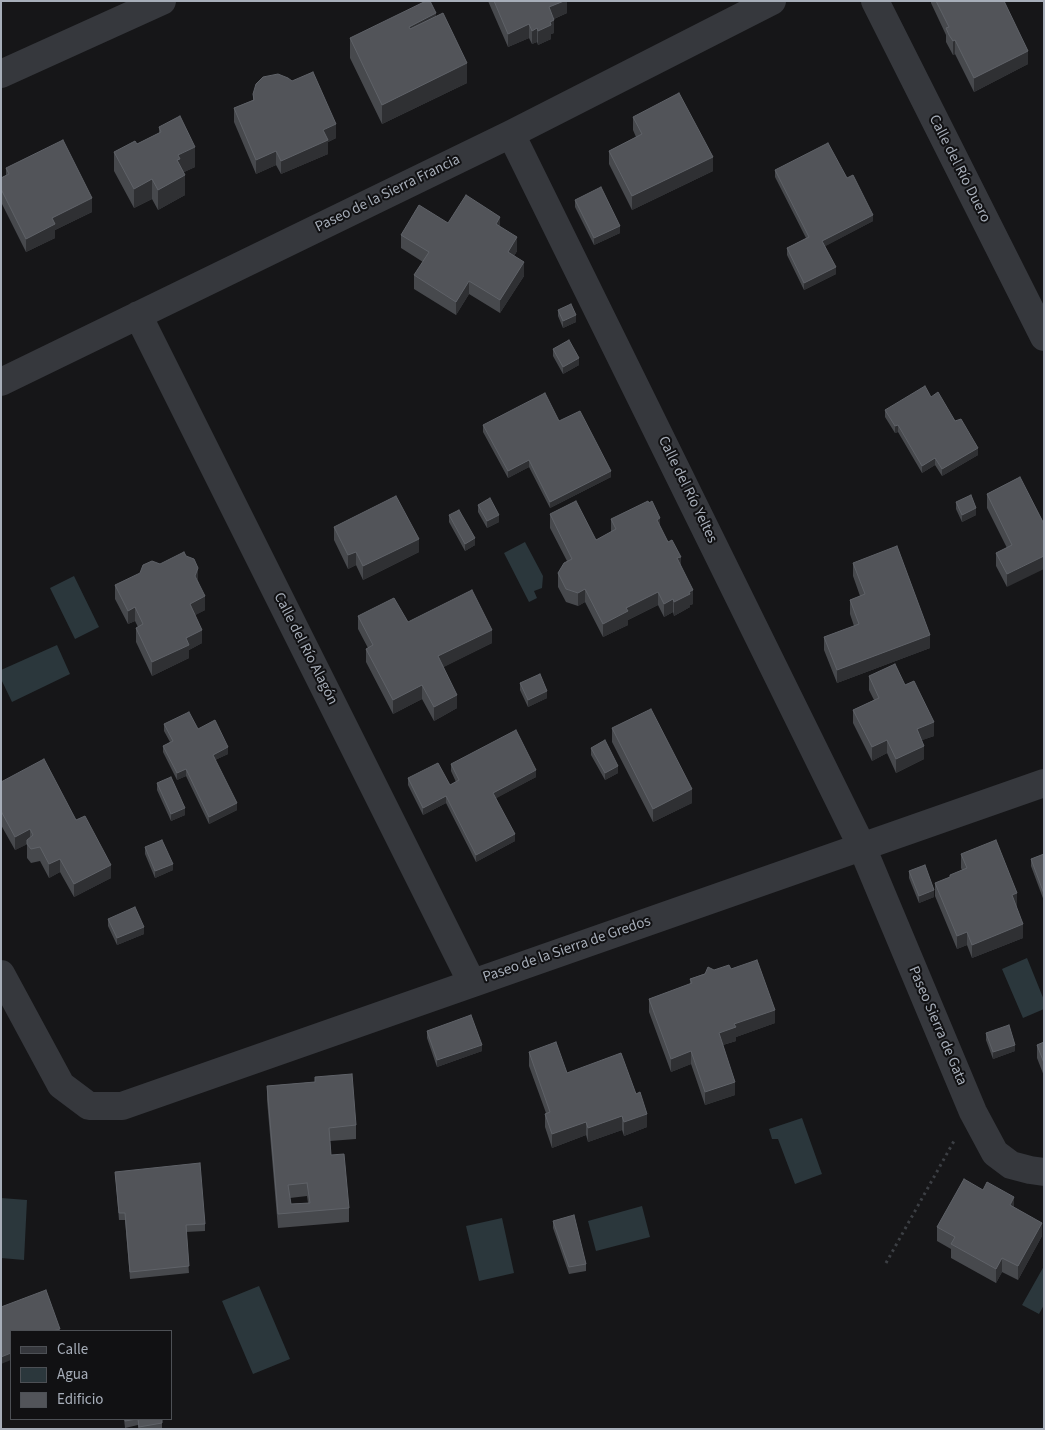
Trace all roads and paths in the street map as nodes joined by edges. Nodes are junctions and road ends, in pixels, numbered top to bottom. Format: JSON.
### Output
{"nodes":[{"id":1,"x":162,"y":1,"type":"edge"},
{"id":2,"x":772,"y":1,"type":"edge"},
{"id":3,"x":875,"y":1,"type":"edge"},
{"id":4,"x":1,"y":74,"type":"edge"},
{"id":5,"x":511,"y":134,"type":"junction"},
{"id":6,"x":138,"y":315,"type":"junction"},
{"id":7,"x":1044,"y":337,"type":"edge"},
{"id":8,"x":1,"y":382,"type":"edge"},
{"id":9,"x":1044,"y":783,"type":"edge"},
{"id":10,"x":862,"y":847,"type":"junction"},
{"id":11,"x":1,"y":974,"type":"edge"},
{"id":12,"x":472,"y":983,"type":"junction"},
{"id":13,"x":958,"y":1138,"type":"dead end"},
{"id":14,"x":1044,"y":1172,"type":"edge"},
{"id":15,"x":886,"y":1263,"type":"dead end"}],
"edges":[{"from":1,"to":4,"type":"street"},
{"from":2,"to":5,"type":"street","name":"Paseo de la Sierra Francia"},
{"from":3,"to":7,"type":"street","name":"Calle del Río Duero"},
{"from":5,"to":6,"type":"street","name":"Paseo de la Sierra Francia"},
{"from":5,"to":10,"type":"street","name":"Calle del Río Yeltes"},
{"from":6,"to":8,"type":"street","name":"Paseo de la Sierra Francia"},
{"from":6,"to":12,"type":"street","name":"Calle del Río Alagón"},
{"from":9,"to":10,"type":"street","name":"Paseo de la Sierra de Gredos"},
{"from":10,"to":12,"type":"street","name":"Paseo de la Sierra de Gredos"},
{"from":10,"to":14,"type":"street","name":"Paseo Sierra de Gata"},
{"from":11,"to":12,"type":"street","name":"Paseo de la Sierra de Gredos"},
{"from":13,"to":15,"type":"path"}]}
